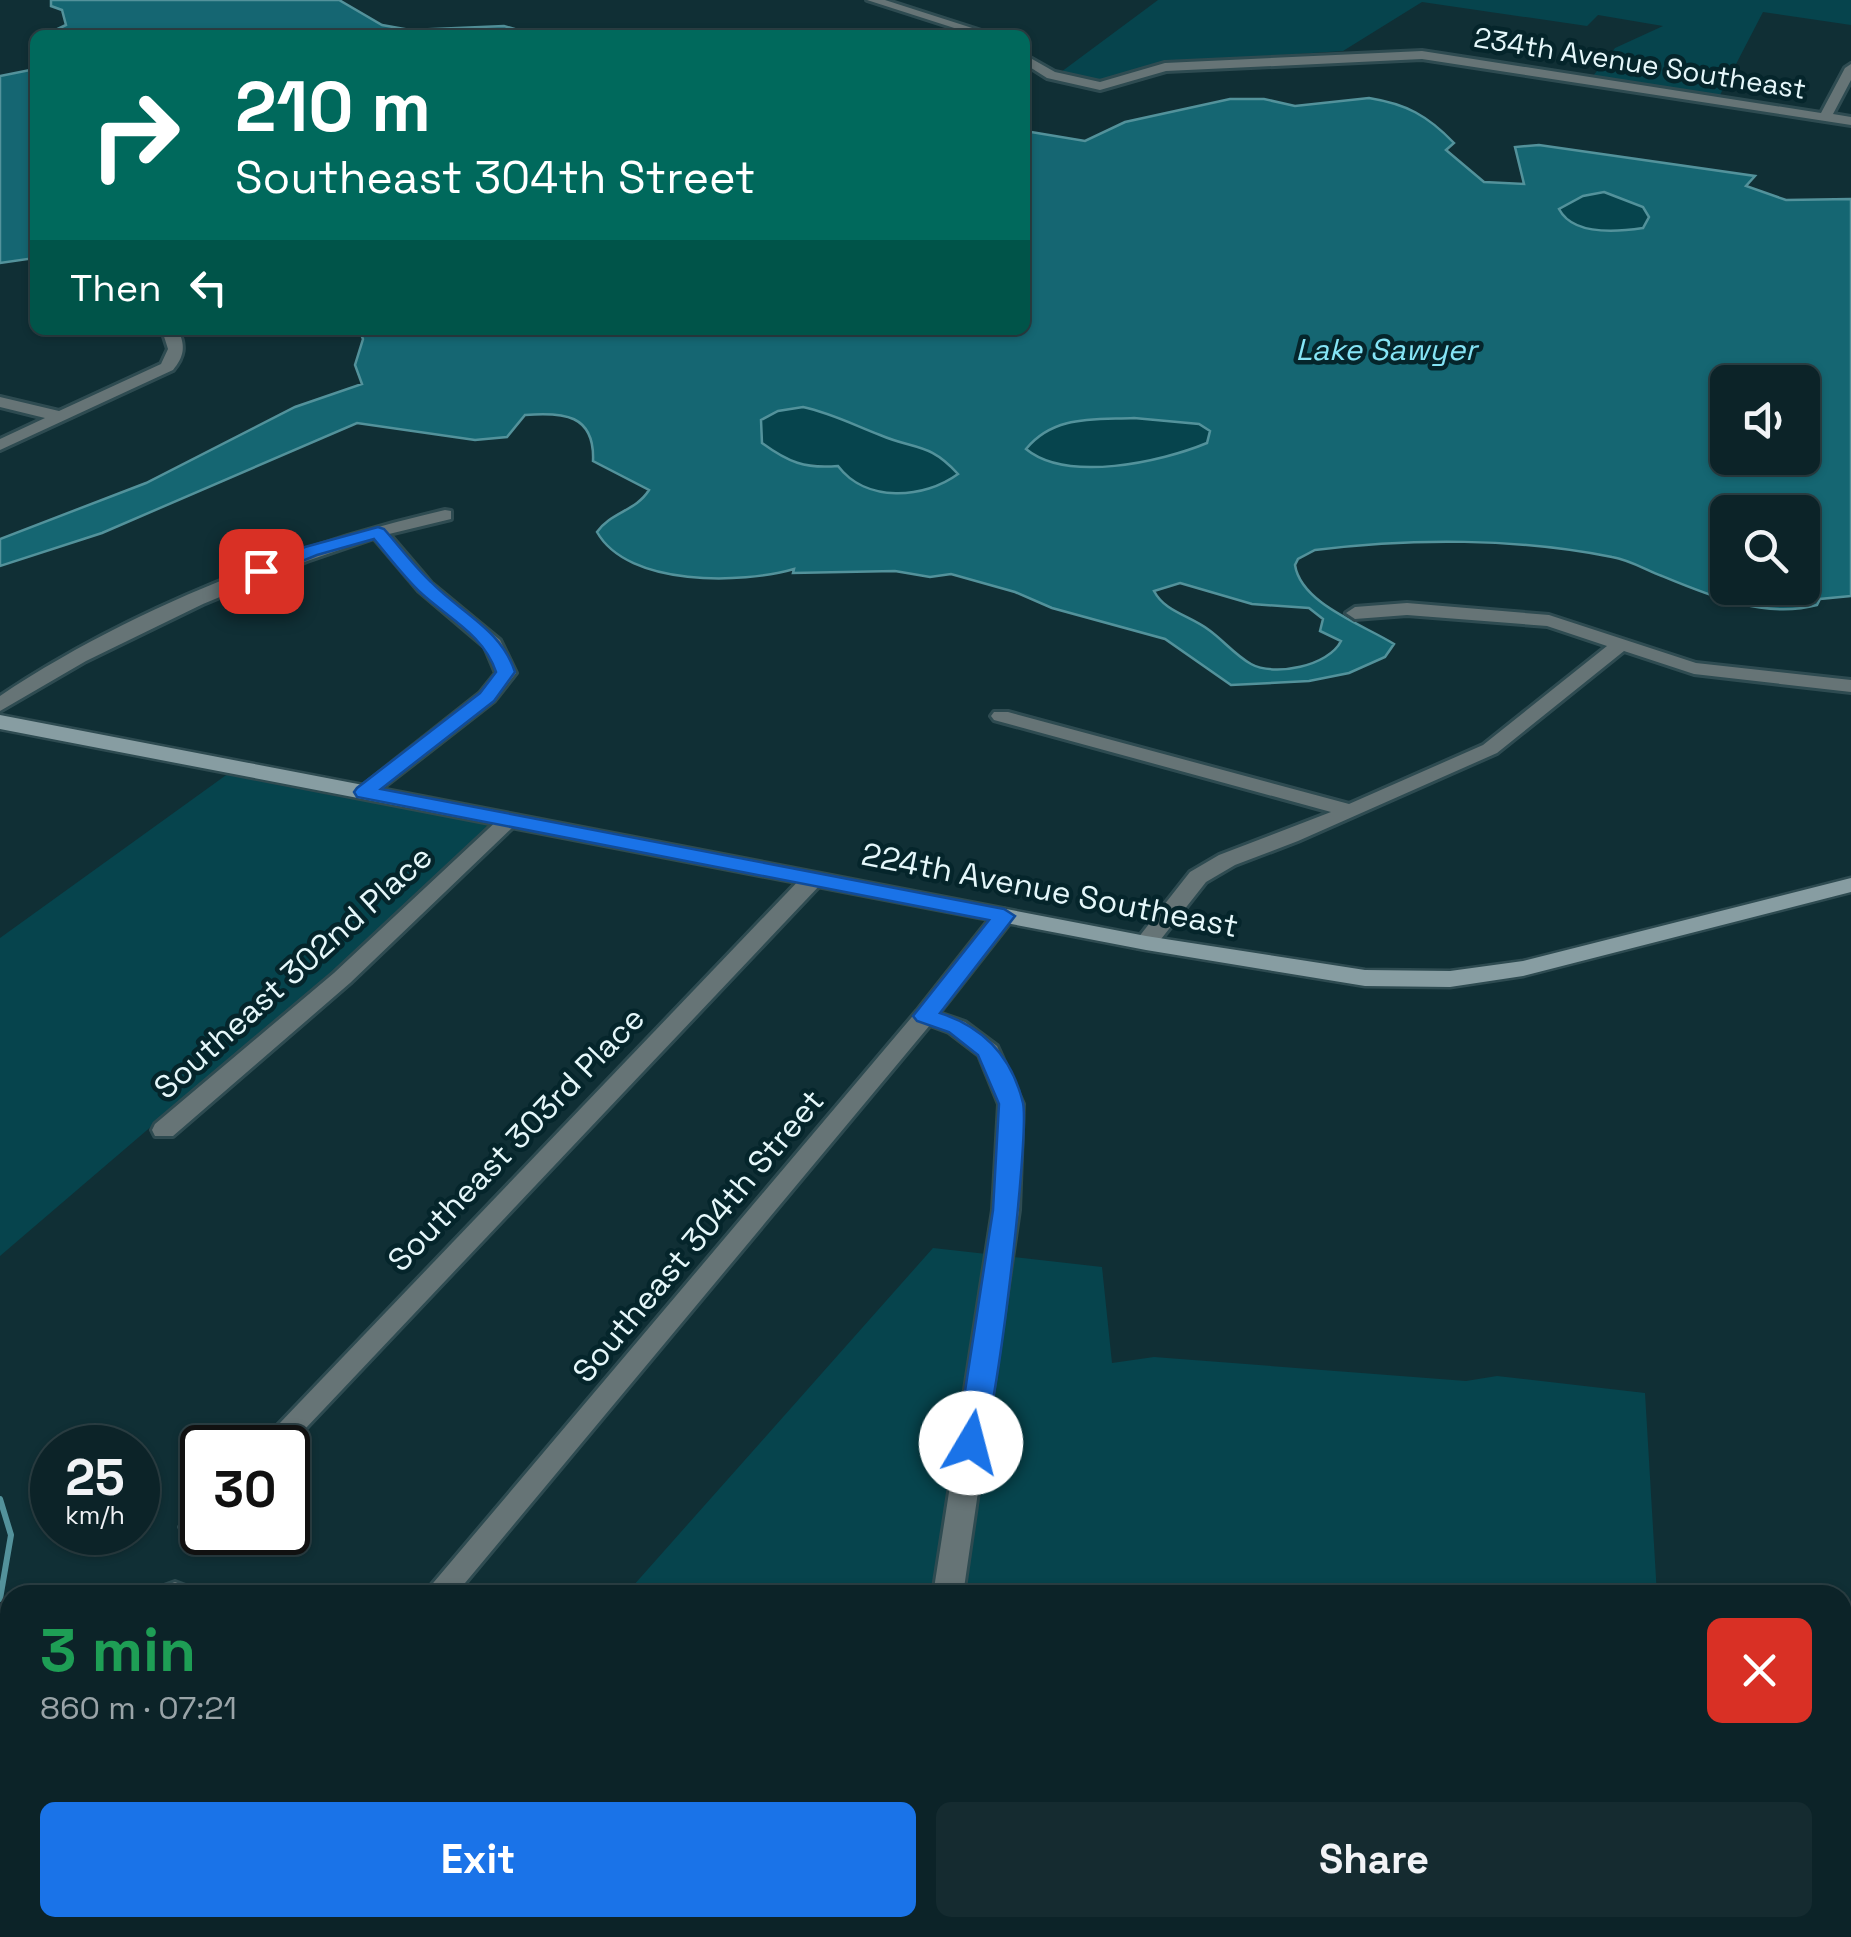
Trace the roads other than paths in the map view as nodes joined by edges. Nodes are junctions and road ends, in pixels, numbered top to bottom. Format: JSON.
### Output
{"nodes":[{"id":1,"x":873,"y":0,"type":"edge"},
{"id":2,"x":972,"y":30,"type":"edge"},
{"id":3,"x":1030,"y":62,"type":"edge"},
{"id":4,"x":1851,"y":68,"type":"edge"},
{"id":5,"x":1825,"y":118,"type":"junction"},
{"id":6,"x":1851,"y":121,"type":"edge"},
{"id":7,"x":173,"y":335,"type":"edge"},
{"id":8,"x":0,"y":402,"type":"edge"},
{"id":9,"x":63,"y":418,"type":"junction"},
{"id":10,"x":0,"y":445,"type":"edge"},
{"id":11,"x":445,"y":514,"type":"dead end"},
{"id":12,"x":378,"y":532,"type":"junction"},
{"id":13,"x":1354,"y":613,"type":"dead end"},
{"id":14,"x":1620,"y":644,"type":"junction"},
{"id":15,"x":1851,"y":686,"type":"edge"},
{"id":16,"x":0,"y":705,"type":"edge"},
{"id":17,"x":1001,"y":716,"type":"dead end"},
{"id":18,"x":0,"y":722,"type":"edge"},
{"id":19,"x":365,"y":792,"type":"junction"},
{"id":20,"x":1351,"y":811,"type":"junction"},
{"id":21,"x":508,"y":821,"type":"junction"},
{"id":22,"x":813,"y":879,"type":"junction"},
{"id":23,"x":1851,"y":885,"type":"edge"},
{"id":24,"x":1004,"y":916,"type":"junction"},
{"id":25,"x":1146,"y":942,"type":"junction"},
{"id":26,"x":925,"y":1016,"type":"junction"},
{"id":27,"x":164,"y":1130,"type":"dead end"},
{"id":28,"x":292,"y":1425,"type":"edge"},
{"id":29,"x":446,"y":1585,"type":"edge"},
{"id":30,"x":950,"y":1585,"type":"edge"}],
"edges":[{"from":1,"to":2,"type":"street"},
{"from":3,"to":5,"type":"street","name":"234th Avenue Southeast"},
{"from":4,"to":5,"type":"street"},
{"from":5,"to":6,"type":"street","name":"234th Avenue Southeast"},
{"from":7,"to":9,"type":"street"},
{"from":8,"to":9,"type":"street"},
{"from":9,"to":10,"type":"street"},
{"from":11,"to":12,"type":"street"},
{"from":12,"to":16,"type":"street"},
{"from":12,"to":19,"type":"street"},
{"from":13,"to":14,"type":"street"},
{"from":14,"to":15,"type":"street"},
{"from":14,"to":20,"type":"street"},
{"from":17,"to":20,"type":"street"},
{"from":18,"to":19,"type":"street","name":"224th Avenue Southeast"},
{"from":19,"to":21,"type":"street","name":"224th Avenue Southeast"},
{"from":20,"to":25,"type":"street"},
{"from":21,"to":22,"type":"street","name":"224th Avenue Southeast"},
{"from":21,"to":27,"type":"street","name":"Southeast 302nd Place"},
{"from":22,"to":24,"type":"street","name":"224th Avenue Southeast"},
{"from":22,"to":28,"type":"street","name":"Southeast 303rd Place"},
{"from":23,"to":25,"type":"street","name":"224th Avenue Southeast"},
{"from":24,"to":25,"type":"street","name":"224th Avenue Southeast"},
{"from":24,"to":26,"type":"street","name":"Southeast 304th Street"},
{"from":26,"to":29,"type":"street","name":"Southeast 304th Street"},
{"from":26,"to":30,"type":"street"}]}
